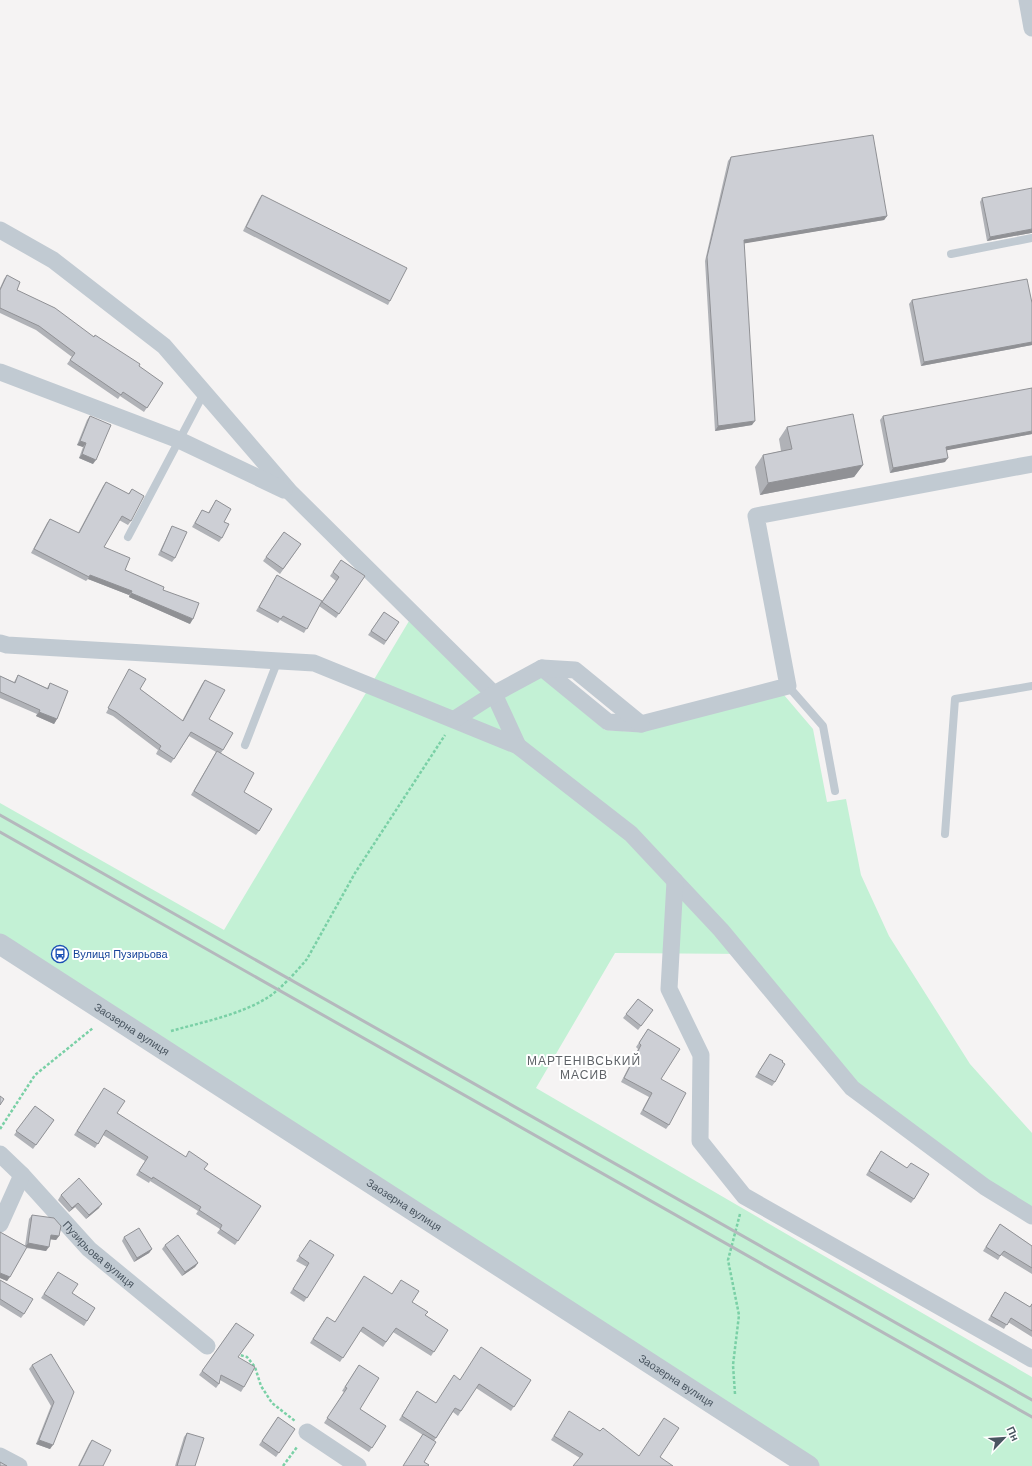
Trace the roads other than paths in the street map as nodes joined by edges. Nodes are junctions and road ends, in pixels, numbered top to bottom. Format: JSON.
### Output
{"nodes":[{"id":1,"x":1027,"y":0,"type":"edge"},
{"id":2,"x":1032,"y":28,"type":"edge"},
{"id":3,"x":0,"y":230,"type":"edge"},
{"id":4,"x":1032,"y":238,"type":"edge"},
{"id":5,"x":951,"y":254,"type":"dead end"},
{"id":6,"x":0,"y":372,"type":"edge"},
{"id":7,"x":204,"y":392,"type":"junction"},
{"id":8,"x":179,"y":440,"type":"junction"},
{"id":9,"x":1032,"y":464,"type":"edge"},
{"id":10,"x":290,"y":492,"type":"junction"},
{"id":11,"x":128,"y":537,"type":"dead end"},
{"id":12,"x":0,"y":643,"type":"edge"},
{"id":13,"x":278,"y":660,"type":"junction"},
{"id":14,"x":788,"y":686,"type":"junction"},
{"id":15,"x":1032,"y":686,"type":"edge"},
{"id":16,"x":494,"y":694,"type":"junction"},
{"id":17,"x":455,"y":719,"type":"junction"},
{"id":18,"x":244,"y":745,"type":"dead end"},
{"id":19,"x":518,"y":746,"type":"junction"},
{"id":20,"x":835,"y":791,"type":"dead end"},
{"id":21,"x":945,"y":834,"type":"dead end"},
{"id":22,"x":675,"y":880,"type":"junction"},
{"id":23,"x":0,"y":944,"type":"edge"},
{"id":24,"x":0,"y":1154,"type":"edge"},
{"id":25,"x":22,"y":1175,"type":"junction"},
{"id":26,"x":1032,"y":1216,"type":"edge"},
{"id":27,"x":0,"y":1224,"type":"edge"},
{"id":28,"x":207,"y":1346,"type":"road end"},
{"id":29,"x":1032,"y":1359,"type":"edge"},
{"id":30,"x":307,"y":1432,"type":"road end"},
{"id":31,"x":0,"y":1456,"type":"edge"},
{"id":32,"x":796,"y":1463,"type":"edge"},
{"id":33,"x":19,"y":1466,"type":"edge"},
{"id":34,"x":358,"y":1466,"type":"edge"}],
"edges":[{"from":1,"to":2,"type":"street"},
{"from":3,"to":7,"type":"street"},
{"from":4,"to":5,"type":"lane"},
{"from":6,"to":8,"type":"street"},
{"from":7,"to":8,"type":"lane"},
{"from":7,"to":10,"type":"street"},
{"from":8,"to":10,"type":"street"},
{"from":8,"to":11,"type":"lane"},
{"from":9,"to":14,"type":"street"},
{"from":10,"to":16,"type":"street"},
{"from":12,"to":13,"type":"street"},
{"from":13,"to":17,"type":"street"},
{"from":13,"to":18,"type":"lane"},
{"from":14,"to":16,"type":"street"},
{"from":14,"to":20,"type":"lane"},
{"from":15,"to":21,"type":"lane"},
{"from":16,"to":17,"type":"street"},
{"from":16,"to":19,"type":"street"},
{"from":17,"to":19,"type":"street"},
{"from":19,"to":22,"type":"street"},
{"from":22,"to":26,"type":"street"},
{"from":22,"to":29,"type":"street"},
{"from":23,"to":32,"type":"street","name":"Заозерна вулиця"},
{"from":24,"to":25,"type":"street","name":"Пузирьова вулиця"},
{"from":25,"to":27,"type":"street"},
{"from":25,"to":28,"type":"street","name":"Пузирьова вулиця"},
{"from":30,"to":34,"type":"street"},
{"from":31,"to":33,"type":"street"}]}
